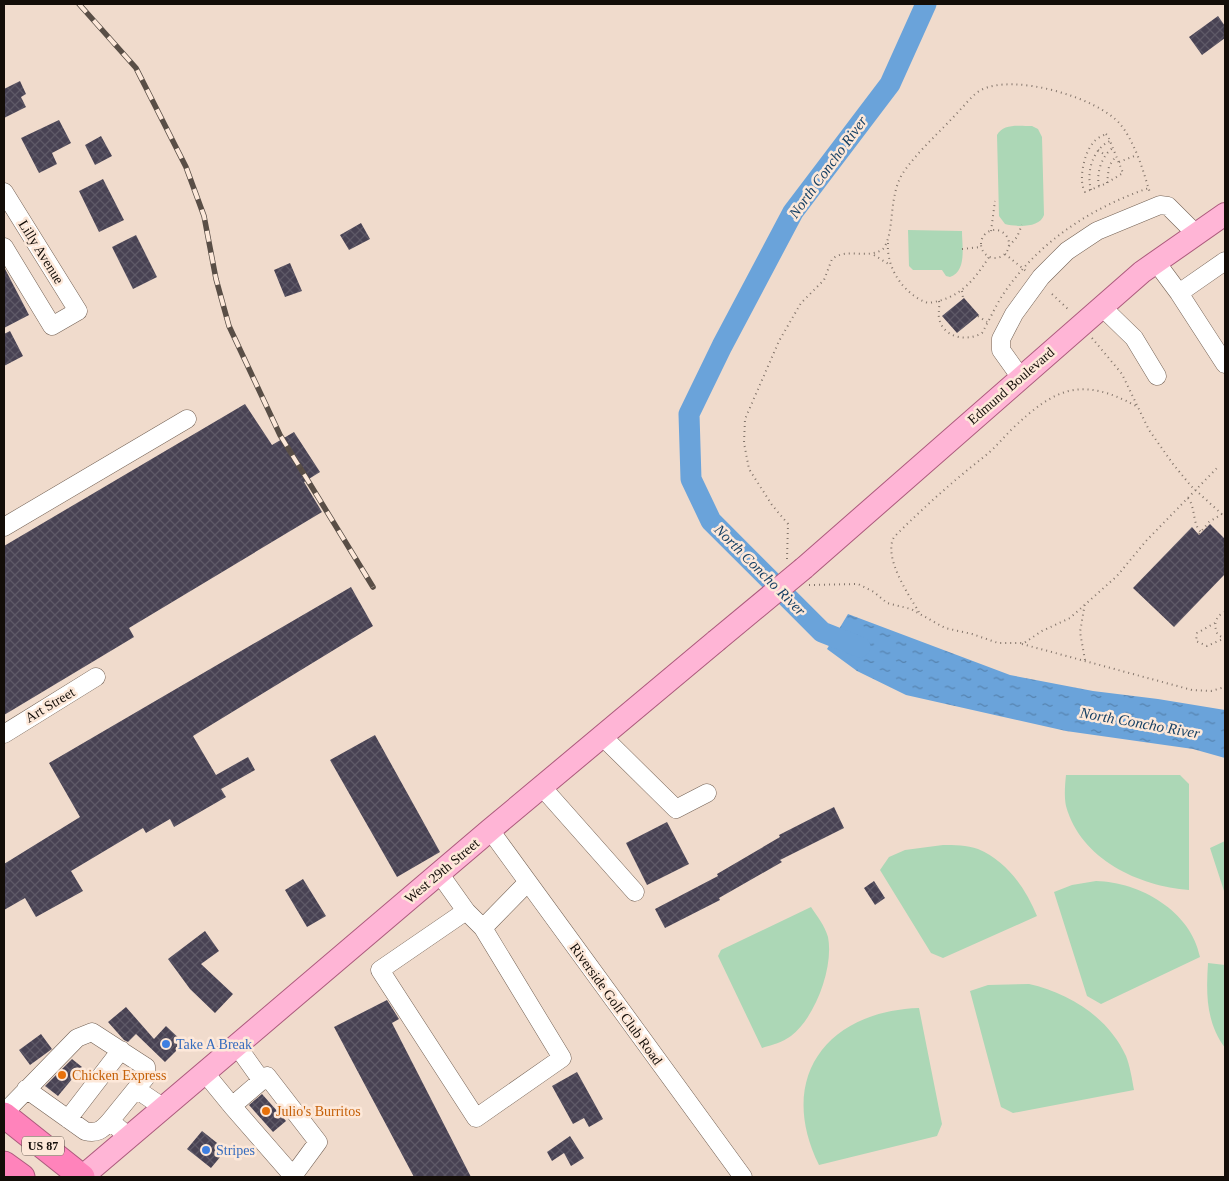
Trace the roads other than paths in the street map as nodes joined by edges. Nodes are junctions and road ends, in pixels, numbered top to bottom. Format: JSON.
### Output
{"nodes":[{"id":1,"x":4,"y":192,"type":"edge"},
{"id":2,"x":1225,"y":214,"type":"edge"},
{"id":3,"x":1197,"y":235,"type":"junction"},
{"id":4,"x":4,"y":247,"type":"edge"},
{"id":5,"x":1225,"y":261,"type":"edge"},
{"id":6,"x":1156,"y":262,"type":"junction"},
{"id":7,"x":1179,"y":293,"type":"junction"},
{"id":8,"x":1102,"y":307,"type":"junction"},
{"id":9,"x":1225,"y":364,"type":"edge"},
{"id":10,"x":1157,"y":376,"type":"dead end"},
{"id":11,"x":1020,"y":378,"type":"junction"},
{"id":12,"x":187,"y":419,"type":"dead end"},
{"id":13,"x":4,"y":527,"type":"edge"},
{"id":14,"x":799,"y":570,"type":"joint"},
{"id":15,"x":96,"y":677,"type":"dead end"},
{"id":16,"x":4,"y":734,"type":"edge"},
{"id":17,"x":602,"y":736,"type":"junction"},
{"id":18,"x":542,"y":787,"type":"junction"},
{"id":19,"x":707,"y":792,"type":"dead end"},
{"id":20,"x":490,"y":830,"type":"junction"},
{"id":21,"x":439,"y":873,"type":"junction"},
{"id":22,"x":528,"y":882,"type":"junction"},
{"id":23,"x":635,"y":892,"type":"dead end"},
{"id":24,"x":466,"y":911,"type":"junction"},
{"id":25,"x":483,"y":928,"type":"junction"},
{"id":26,"x":237,"y":1046,"type":"junction"},
{"id":27,"x":121,"y":1050,"type":"junction"},
{"id":28,"x":205,"y":1073,"type":"junction"},
{"id":29,"x":262,"y":1081,"type":"junction"},
{"id":30,"x":136,"y":1088,"type":"junction"},
{"id":31,"x":26,"y":1090,"type":"junction"},
{"id":32,"x":232,"y":1106,"type":"junction"},
{"id":33,"x":164,"y":1108,"type":"junction"},
{"id":34,"x":4,"y":1114,"type":"edge"},
{"id":35,"x":68,"y":1119,"type":"junction"},
{"id":36,"x":110,"y":1121,"type":"junction"},
{"id":37,"x":129,"y":1137,"type":"junction"},
{"id":38,"x":4,"y":1164,"type":"edge"},
{"id":39,"x":292,"y":1176,"type":"edge"},
{"id":40,"x":22,"y":1177,"type":"edge"},
{"id":41,"x":82,"y":1177,"type":"edge"},
{"id":42,"x":743,"y":1177,"type":"edge"}],
"edges":[{"from":1,"to":4,"type":"street","name":"Lilly Avenue"},
{"from":2,"to":3,"type":"main road","name":"Edmund Boulevard"},
{"from":3,"to":6,"type":"main road","name":"Edmund Boulevard"},
{"from":3,"to":11,"type":"street"},
{"from":5,"to":7,"type":"street"},
{"from":6,"to":7,"type":"street"},
{"from":6,"to":8,"type":"main road","name":"Edmund Boulevard"},
{"from":7,"to":9,"type":"street"},
{"from":8,"to":10,"type":"street"},
{"from":8,"to":11,"type":"main road","name":"Edmund Boulevard"},
{"from":11,"to":14,"type":"main road","name":"Edmund Boulevard"},
{"from":12,"to":13,"type":"street"},
{"from":14,"to":17,"type":"main road","name":"West 29th Street","bridge":true},
{"from":15,"to":16,"type":"street","name":"Art Street"},
{"from":17,"to":18,"type":"main road","name":"West 29th Street"},
{"from":17,"to":19,"type":"street"},
{"from":18,"to":20,"type":"main road","name":"West 29th Street"},
{"from":18,"to":23,"type":"street"},
{"from":20,"to":21,"type":"main road","name":"West 29th Street"},
{"from":20,"to":22,"type":"street","name":"Riverside Golf Club Road"},
{"from":21,"to":24,"type":"street"},
{"from":21,"to":26,"type":"main road","name":"West 29th Street"},
{"from":22,"to":25,"type":"street"},
{"from":22,"to":42,"type":"street","name":"Riverside Golf Club Road"},
{"from":24,"to":25,"type":"street"},
{"from":24,"to":25,"type":"street"},
{"from":26,"to":28,"type":"main road","name":"West 29th Street"},
{"from":26,"to":29,"type":"street"},
{"from":27,"to":30,"type":"street"},
{"from":27,"to":31,"type":"street"},
{"from":27,"to":35,"type":"street"},
{"from":28,"to":32,"type":"street"},
{"from":28,"to":33,"type":"main road","name":"West 29th Street"},
{"from":29,"to":32,"type":"street"},
{"from":29,"to":39,"type":"street"},
{"from":30,"to":33,"type":"street"},
{"from":30,"to":36,"type":"street"},
{"from":31,"to":34,"type":"street"},
{"from":31,"to":35,"type":"street"},
{"from":32,"to":39,"type":"street"},
{"from":33,"to":37,"type":"main road","name":"West 29th Street"},
{"from":34,"to":41,"type":"highway","number":"US 87"},
{"from":35,"to":36,"type":"street"},
{"from":36,"to":37,"type":"street"},
{"from":37,"to":41,"type":"main road","name":"West 29th Street"},
{"from":38,"to":40,"type":"highway","number":"US 87"}]}
